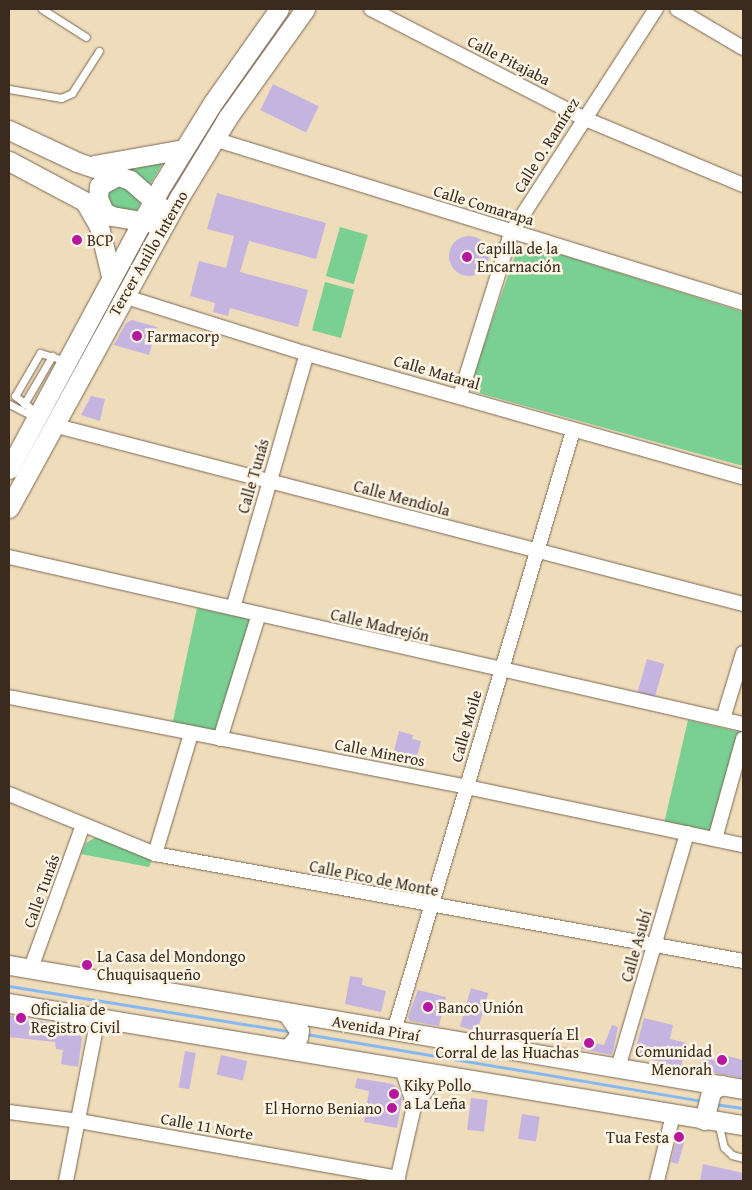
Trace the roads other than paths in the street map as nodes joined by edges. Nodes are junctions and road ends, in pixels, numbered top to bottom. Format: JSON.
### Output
{"nodes":[{"id":1,"x":42,"y":9,"type":"edge"},
{"id":2,"x":279,"y":9,"type":"edge"},
{"id":3,"x":305,"y":9,"type":"edge"},
{"id":4,"x":371,"y":9,"type":"edge"},
{"id":5,"x":656,"y":9,"type":"edge"},
{"id":6,"x":677,"y":9,"type":"edge"},
{"id":7,"x":296,"y":17,"type":"edge"},
{"id":8,"x":86,"y":37,"type":"dead end"},
{"id":9,"x":743,"y":48,"type":"edge"},
{"id":10,"x":99,"y":51,"type":"dead end"},
{"id":11,"x":227,"y":82,"type":"junction"},
{"id":12,"x":9,"y":89,"type":"edge"},
{"id":13,"x":584,"y":118,"type":"junction"},
{"id":14,"x":9,"y":130,"type":"edge"},
{"id":15,"x":214,"y":139,"type":"junction"},
{"id":16,"x":184,"y":149,"type":"junction"},
{"id":17,"x":9,"y":161,"type":"edge"},
{"id":18,"x":85,"y":164,"type":"junction"},
{"id":19,"x":119,"y":175,"type":"junction"},
{"id":20,"x":743,"y":185,"type":"edge"},
{"id":21,"x":62,"y":188,"type":"junction"},
{"id":22,"x":83,"y":199,"type":"junction"},
{"id":23,"x":154,"y":200,"type":"junction"},
{"id":24,"x":104,"y":212,"type":"junction"},
{"id":25,"x":166,"y":220,"type":"junction"},
{"id":26,"x":141,"y":222,"type":"junction"},
{"id":27,"x":511,"y":232,"type":"junction"},
{"id":28,"x":111,"y":276,"type":"junction"},
{"id":29,"x":122,"y":296,"type":"junction"},
{"id":30,"x":743,"y":302,"type":"edge"},
{"id":31,"x":307,"y":354,"type":"junction"},
{"id":32,"x":59,"y":359,"type":"junction"},
{"id":33,"x":460,"y":396,"type":"junction"},
{"id":34,"x":9,"y":404,"type":"edge"},
{"id":35,"x":38,"y":415,"type":"junction"},
{"id":36,"x":573,"y":431,"type":"junction"},
{"id":37,"x":9,"y":469,"type":"edge"},
{"id":38,"x":743,"y":477,"type":"edge"},
{"id":39,"x":270,"y":481,"type":"junction"},
{"id":40,"x":9,"y":508,"type":"edge"},
{"id":41,"x":538,"y":552,"type":"junction"},
{"id":42,"x":9,"y":557,"type":"edge"},
{"id":43,"x":743,"y":604,"type":"edge"},
{"id":44,"x":233,"y":608,"type":"junction"},
{"id":45,"x":259,"y":614,"type":"junction"},
{"id":46,"x":743,"y":653,"type":"edge"},
{"id":47,"x":500,"y":671,"type":"junction"},
{"id":48,"x":9,"y":697,"type":"edge"},
{"id":49,"x":723,"y":719,"type":"junction"},
{"id":50,"x":743,"y":724,"type":"edge"},
{"id":51,"x":191,"y":734,"type":"junction"},
{"id":52,"x":220,"y":739,"type":"junction"},
{"id":53,"x":743,"y":739,"type":"edge"},
{"id":54,"x":467,"y":787,"type":"junction"},
{"id":55,"x":9,"y":794,"type":"edge"},
{"id":56,"x":83,"y":825,"type":"junction"},
{"id":57,"x":687,"y":833,"type":"junction"},
{"id":58,"x":715,"y":839,"type":"junction"},
{"id":59,"x":743,"y":845,"type":"edge"},
{"id":60,"x":155,"y":854,"type":"junction"},
{"id":61,"x":430,"y":907,"type":"junction"},
{"id":62,"x":654,"y":945,"type":"junction"},
{"id":63,"x":743,"y":961,"type":"edge"},
{"id":64,"x":9,"y":965,"type":"edge"},
{"id":65,"x":31,"y":968,"type":"junction"},
{"id":66,"x":9,"y":1003,"type":"edge"},
{"id":67,"x":98,"y":1018,"type":"junction"},
{"id":68,"x":302,"y":1019,"type":"junction"},
{"id":69,"x":394,"y":1031,"type":"junction"},
{"id":70,"x":301,"y":1048,"type":"junction"},
{"id":71,"x":618,"y":1068,"type":"junction"},
{"id":72,"x":402,"y":1069,"type":"junction"},
{"id":73,"x":437,"y":1076,"type":"junction"},
{"id":74,"x":743,"y":1089,"type":"edge"},
{"id":75,"x":414,"y":1107,"type":"junction"},
{"id":76,"x":711,"y":1107,"type":"junction"},
{"id":77,"x":9,"y":1112,"type":"edge"},
{"id":78,"x":673,"y":1115,"type":"junction"},
{"id":79,"x":79,"y":1121,"type":"junction"},
{"id":80,"x":743,"y":1126,"type":"edge"},
{"id":81,"x":743,"y":1158,"type":"edge"},
{"id":82,"x":398,"y":1179,"type":"edge"},
{"id":83,"x":66,"y":1181,"type":"edge"},
{"id":84,"x":657,"y":1181,"type":"edge"}],
"edges":[{"from":1,"to":8,"type":"lane"},
{"from":2,"to":11,"type":"main road","name":"Tercer Anillo Interno"},
{"from":3,"to":7,"type":"main road","name":"Tercer Anillo Interno"},
{"from":4,"to":13,"type":"street","name":"Calle Pitajaba"},
{"from":5,"to":13,"type":"street","name":"Calle O. Ramírez"},
{"from":6,"to":9,"type":"street"},
{"from":7,"to":15,"type":"main road","name":"Tercer Anillo Interno"},
{"from":10,"to":12,"type":"lane"},
{"from":11,"to":15,"type":"main road"},
{"from":11,"to":16,"type":"main road","name":"Tercer Anillo Interno"},
{"from":13,"to":20,"type":"street","name":"Calle Pitajaba"},
{"from":13,"to":27,"type":"street","name":"Calle O. Ramírez"},
{"from":14,"to":18,"type":"main road"},
{"from":15,"to":25,"type":"main road","name":"Tercer Anillo Interno"},
{"from":15,"to":27,"type":"street","name":"Calle Comarapa"},
{"from":16,"to":18,"type":"main road"},
{"from":16,"to":23,"type":"main road","name":"Tercer Anillo Interno"},
{"from":17,"to":21,"type":"main road"},
{"from":18,"to":19,"type":"main road"},
{"from":18,"to":21,"type":"main road"},
{"from":19,"to":23,"type":"main road"},
{"from":19,"to":24,"type":"main road"},
{"from":21,"to":22,"type":"main road"},
{"from":22,"to":24,"type":"main road"},
{"from":22,"to":28,"type":"main road"},
{"from":23,"to":25,"type":"main road"},
{"from":23,"to":26,"type":"main road","name":"Tercer Anillo Interno"},
{"from":24,"to":26,"type":"main road"},
{"from":25,"to":26,"type":"main road"},
{"from":25,"to":29,"type":"main road","name":"Tercer Anillo Interno"},
{"from":26,"to":28,"type":"main road","name":"Tercer Anillo Interno"},
{"from":27,"to":30,"type":"street","name":"Calle Comarapa"},
{"from":27,"to":33,"type":"street","name":"Calle O. Ramírez"},
{"from":28,"to":32,"type":"main road","name":"Tercer Anillo Interno"},
{"from":29,"to":31,"type":"street","name":"Calle Mataral"},
{"from":29,"to":35,"type":"main road","name":"Tercer Anillo Interno"},
{"from":31,"to":33,"type":"street","name":"Calle Mataral"},
{"from":31,"to":39,"type":"street","name":"Calle Tunás"},
{"from":32,"to":35,"type":"main road","name":"Tercer Anillo Interno"},
{"from":32,"to":35,"type":"lane"},
{"from":33,"to":36,"type":"street","name":"Calle Mataral"},
{"from":34,"to":35,"type":"lane"},
{"from":35,"to":37,"type":"main road","name":"Tercer Anillo Interno"},
{"from":35,"to":39,"type":"street","name":"Calle Mendiola"},
{"from":35,"to":40,"type":"main road","name":"Tercer Anillo Interno"},
{"from":36,"to":38,"type":"street","name":"Calle Mataral"},
{"from":36,"to":41,"type":"street","name":"Calle Moile"},
{"from":39,"to":41,"type":"street","name":"Calle Mendiola"},
{"from":39,"to":44,"type":"street","name":"Calle Tunás"},
{"from":41,"to":43,"type":"street","name":"Calle Mendiola"},
{"from":41,"to":47,"type":"street","name":"Calle Moile"},
{"from":42,"to":44,"type":"street","name":"Calle Madrejón"},
{"from":44,"to":45,"type":"street","name":"Calle Madrejón"},
{"from":45,"to":47,"type":"street","name":"Calle Madrejón"},
{"from":45,"to":52,"type":"street"},
{"from":46,"to":49,"type":"street"},
{"from":47,"to":49,"type":"street","name":"Calle Madrejón"},
{"from":47,"to":54,"type":"street","name":"Calle Moile"},
{"from":48,"to":51,"type":"street","name":"Calle Mineros"},
{"from":49,"to":50,"type":"street","name":"Calle Madrejón"},
{"from":51,"to":52,"type":"street","name":"Calle Mineros"},
{"from":51,"to":60,"type":"street"},
{"from":52,"to":54,"type":"street","name":"Calle Mineros"},
{"from":53,"to":58,"type":"street"},
{"from":54,"to":57,"type":"street","name":"Calle Mineros"},
{"from":54,"to":61,"type":"street","name":"Calle Moile"},
{"from":55,"to":56,"type":"street","name":"Calle Pico de Monte"},
{"from":56,"to":60,"type":"street","name":"Calle Pico de Monte"},
{"from":56,"to":65,"type":"street","name":"Calle Tunás"},
{"from":57,"to":58,"type":"street","name":"Calle Mineros"},
{"from":57,"to":62,"type":"street","name":"Calle Asubí"},
{"from":58,"to":59,"type":"street","name":"Calle Mineros"},
{"from":60,"to":61,"type":"street","name":"Calle Pico de Monte"},
{"from":61,"to":62,"type":"street","name":"Calle Pico de Monte"},
{"from":61,"to":69,"type":"street","name":"Calle Moile"},
{"from":62,"to":63,"type":"street","name":"Calle Pico de Monte"},
{"from":62,"to":71,"type":"street","name":"Calle Asubí"},
{"from":64,"to":65,"type":"main road","name":"Avenida Piraí"},
{"from":65,"to":68,"type":"main road","name":"Avenida Piraí"},
{"from":66,"to":67,"type":"main road","name":"Avenida Piraí"},
{"from":67,"to":70,"type":"main road","name":"Avenida Piraí"},
{"from":67,"to":79,"type":"street"},
{"from":68,"to":69,"type":"main road","name":"Avenida Piraí"},
{"from":68,"to":70,"type":"main road"},
{"from":69,"to":71,"type":"main road","name":"Avenida Piraí"},
{"from":70,"to":72,"type":"main road","name":"Avenida Piraí"},
{"from":71,"to":76,"type":"main road","name":"Avenida Piraí"},
{"from":72,"to":73,"type":"main road","name":"Avenida Piraí"},
{"from":72,"to":75,"type":"street"},
{"from":73,"to":75,"type":"street"},
{"from":73,"to":78,"type":"main road","name":"Avenida Piraí"},
{"from":74,"to":76,"type":"main road","name":"Avenida Piraí"},
{"from":75,"to":82,"type":"street"},
{"from":76,"to":78,"type":"main road","name":"Avenida Piraí"},
{"from":76,"to":80,"type":"main road","name":"Avenida Piraí"},
{"from":76,"to":81,"type":"lane"},
{"from":77,"to":79,"type":"street","name":"Calle 11 Norte"},
{"from":78,"to":84,"type":"street"},
{"from":79,"to":82,"type":"street","name":"Calle 11 Norte"},
{"from":79,"to":83,"type":"street"}]}
